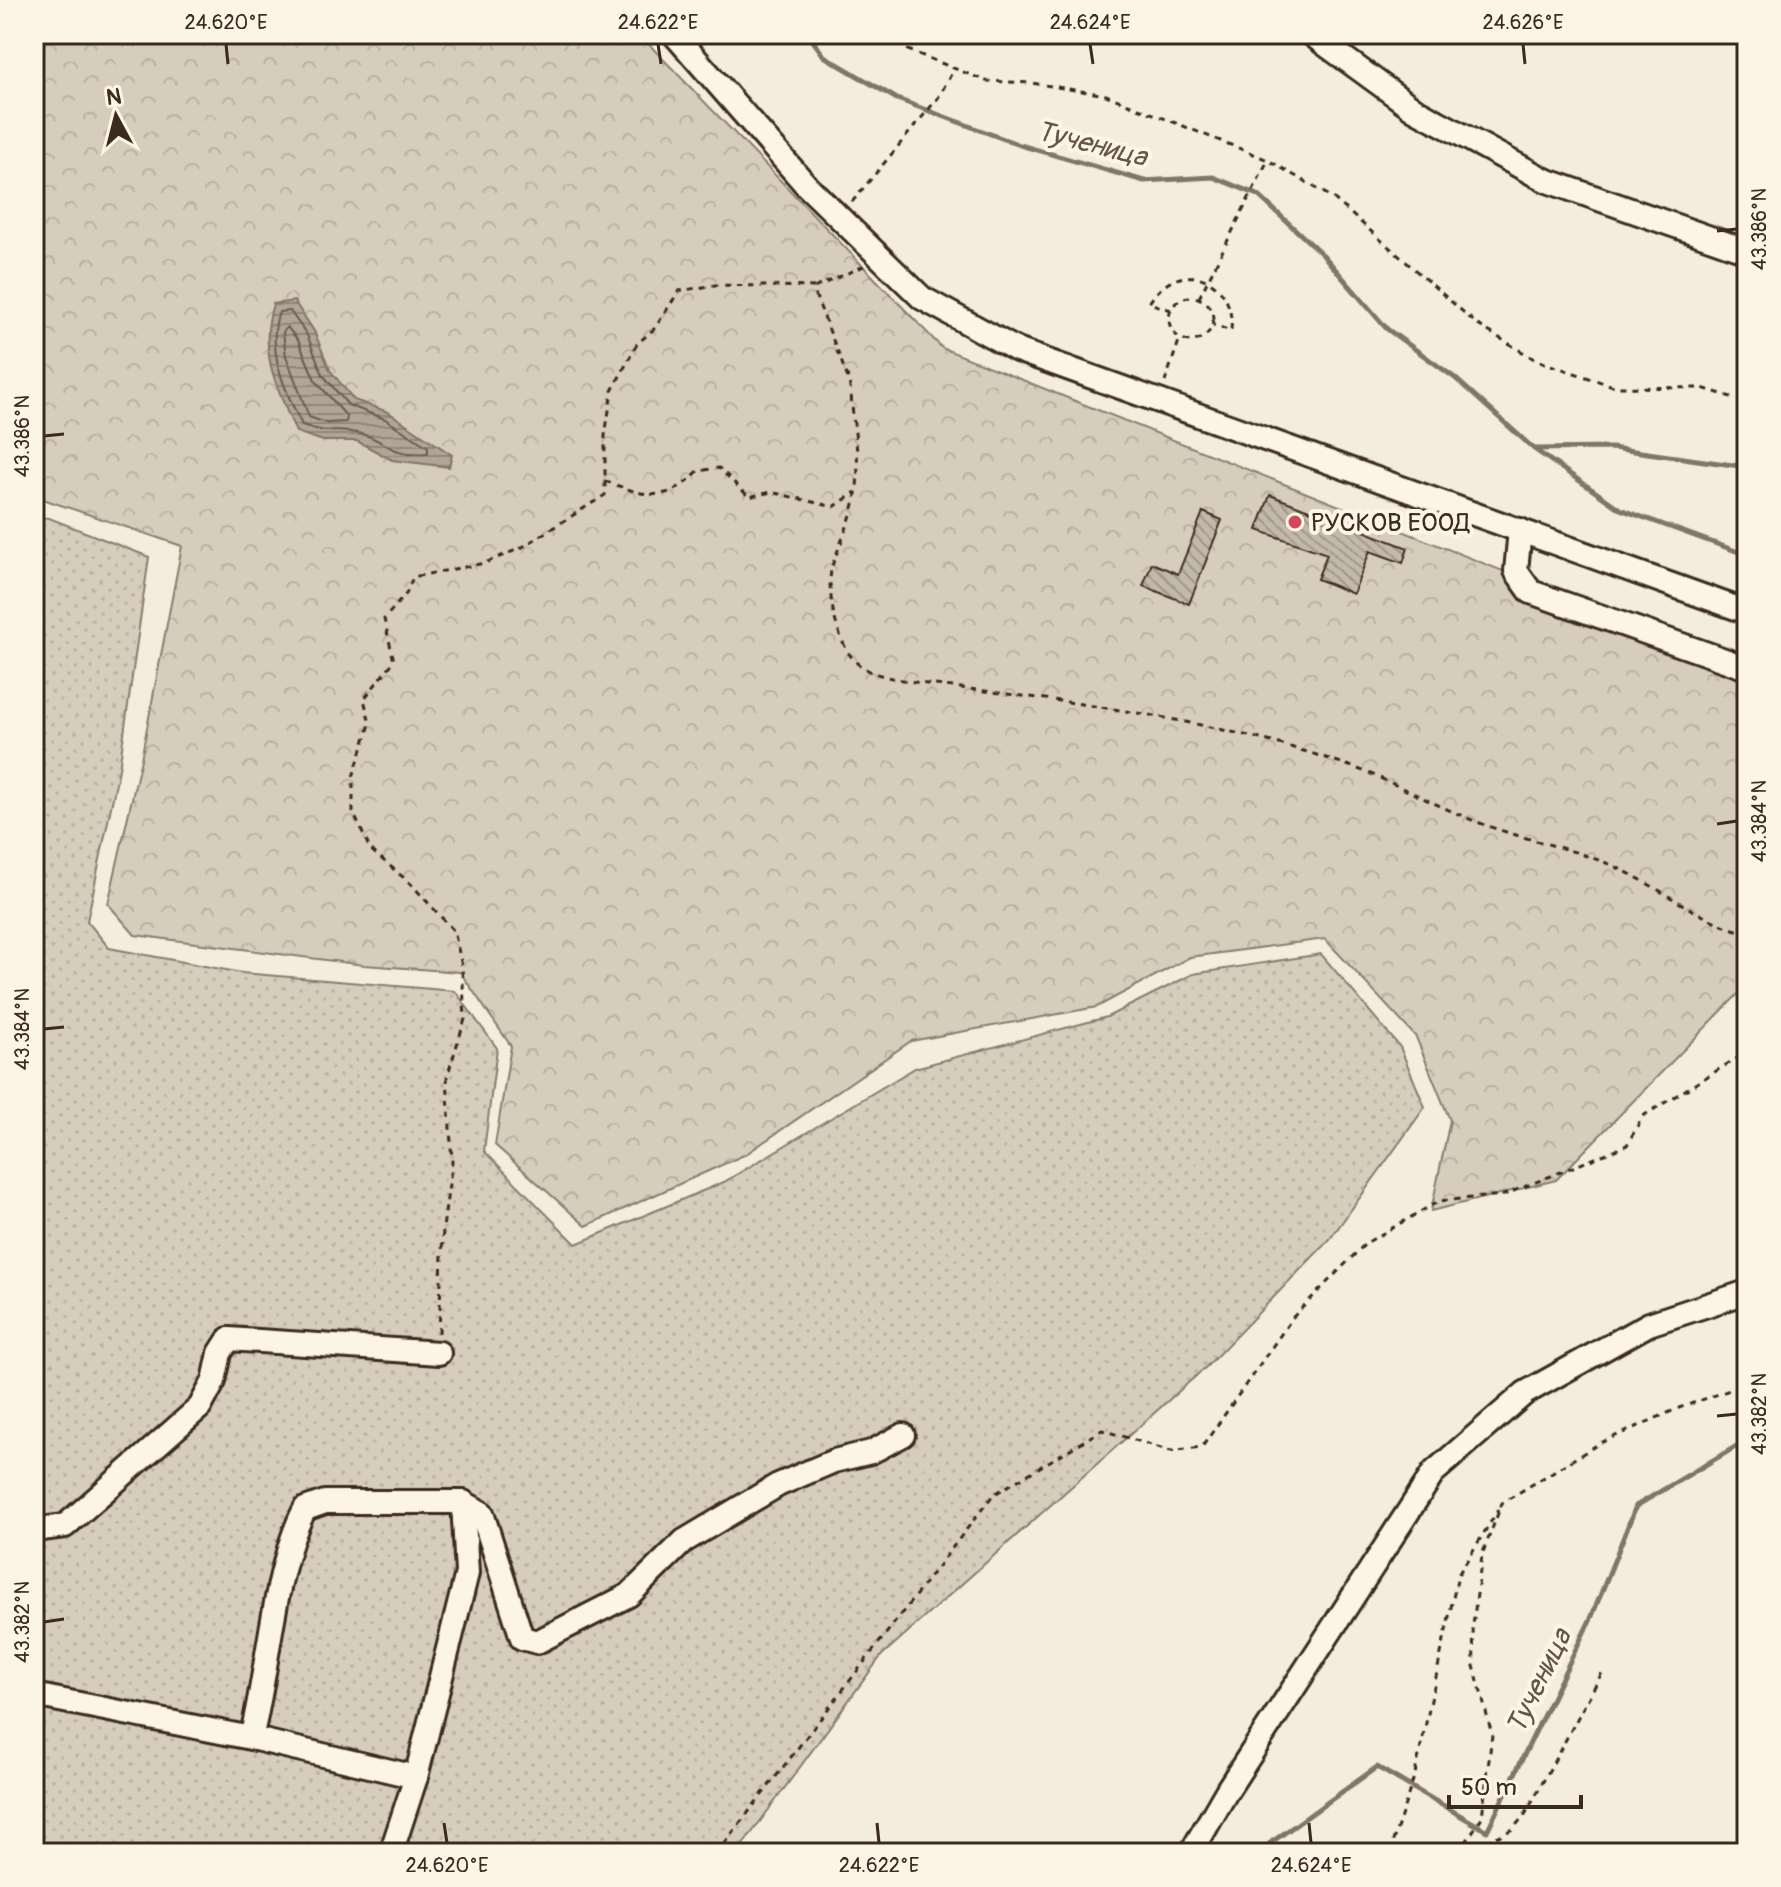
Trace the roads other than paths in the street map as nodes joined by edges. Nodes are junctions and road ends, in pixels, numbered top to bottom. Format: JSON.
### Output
{"nodes":[{"id":1,"x":674,"y":34,"type":"edge"},
{"id":2,"x":1311,"y":34,"type":"edge"},
{"id":3,"x":1747,"y":251,"type":"edge"},
{"id":4,"x":1520,"y":530,"type":"junction"},
{"id":5,"x":1747,"y":612,"type":"edge"},
{"id":6,"x":1747,"y":668,"type":"edge"},
{"id":7,"x":1747,"y":1292,"type":"edge"},
{"id":8,"x":439,"y":1353,"type":"road end"},
{"id":9,"x":903,"y":1435,"type":"dead end"},
{"id":10,"x":463,"y":1502,"type":"junction"},
{"id":11,"x":34,"y":1530,"type":"edge"},
{"id":12,"x":34,"y":1695,"type":"edge"},
{"id":13,"x":251,"y":1738,"type":"junction"},
{"id":14,"x":416,"y":1777,"type":"junction"},
{"id":15,"x":391,"y":1853,"type":"edge"},
{"id":16,"x":1191,"y":1853,"type":"edge"}],
"edges":[{"from":1,"to":4,"type":"street"},
{"from":2,"to":3,"type":"street"},
{"from":4,"to":5,"type":"street"},
{"from":4,"to":6,"type":"street"},
{"from":7,"to":16,"type":"street"},
{"from":8,"to":11,"type":"street"},
{"from":9,"to":10,"type":"street"},
{"from":10,"to":13,"type":"street"},
{"from":10,"to":14,"type":"street"},
{"from":12,"to":13,"type":"street"},
{"from":13,"to":14,"type":"street"},
{"from":14,"to":15,"type":"street"}]}
